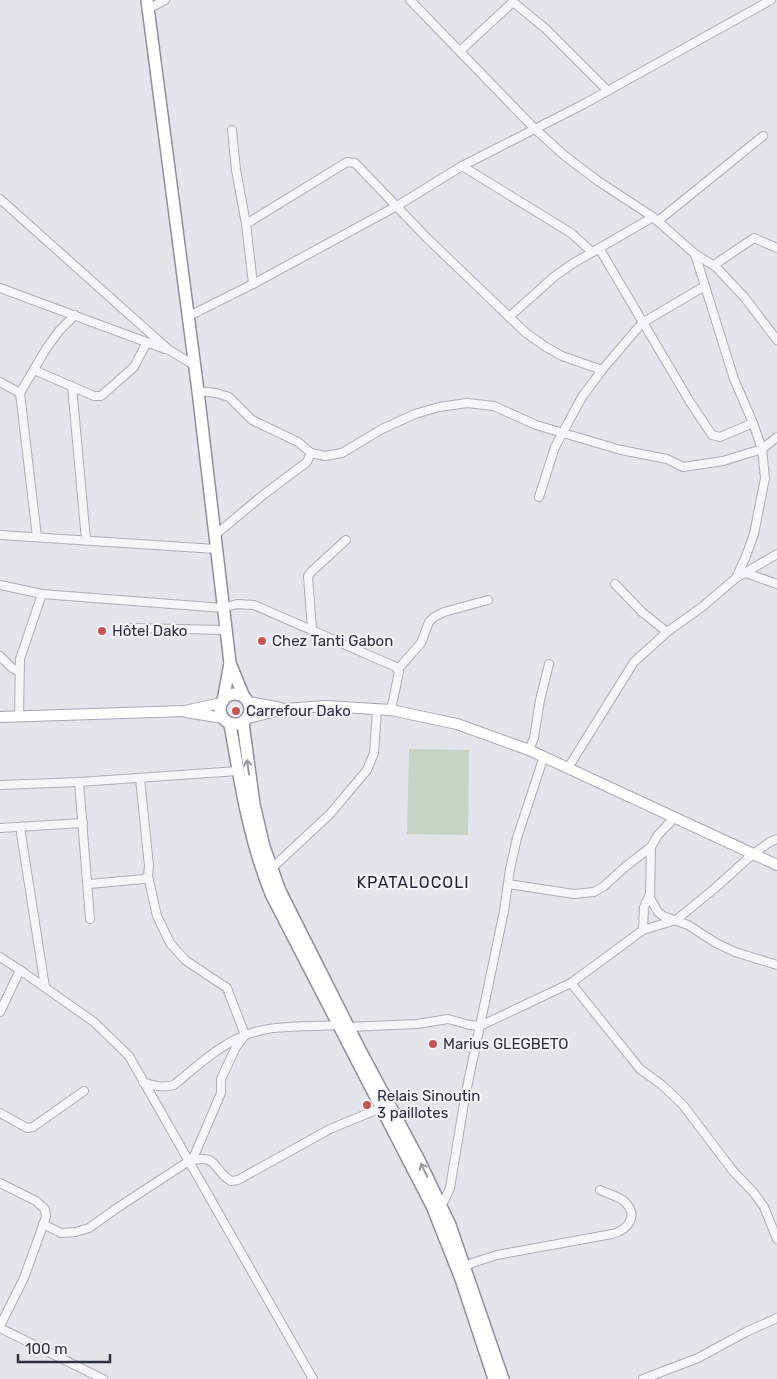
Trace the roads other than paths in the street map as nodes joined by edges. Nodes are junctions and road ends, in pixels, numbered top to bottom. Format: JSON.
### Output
{"nodes":[{"id":1,"x":165,"y":0,"type":"edge"},
{"id":2,"x":410,"y":0,"type":"edge"},
{"id":3,"x":771,"y":0,"type":"edge"},
{"id":4,"x":513,"y":1,"type":"edge"},
{"id":5,"x":147,"y":4,"type":"edge"},
{"id":6,"x":460,"y":51,"type":"junction"},
{"id":7,"x":608,"y":91,"type":"junction"},
{"id":8,"x":535,"y":129,"type":"junction"},
{"id":9,"x":232,"y":130,"type":"dead end"},
{"id":10,"x":763,"y":136,"type":"dead end"},
{"id":11,"x":462,"y":166,"type":"junction"},
{"id":12,"x":0,"y":199,"type":"edge"},
{"id":13,"x":398,"y":206,"type":"junction"},
{"id":14,"x":656,"y":219,"type":"junction"},
{"id":15,"x":246,"y":224,"type":"junction"},
{"id":16,"x":777,"y":248,"type":"edge"},
{"id":17,"x":595,"y":250,"type":"junction"},
{"id":18,"x":695,"y":254,"type":"junction"},
{"id":19,"x":714,"y":266,"type":"junction"},
{"id":20,"x":253,"y":284,"type":"junction"},
{"id":21,"x":705,"y":286,"type":"junction"},
{"id":22,"x":0,"y":288,"type":"edge"},
{"id":23,"x":75,"y":315,"type":"junction"},
{"id":24,"x":187,"y":317,"type":"junction"},
{"id":25,"x":509,"y":317,"type":"junction"},
{"id":26,"x":642,"y":322,"type":"junction"},
{"id":27,"x":777,"y":340,"type":"edge"},
{"id":28,"x":147,"y":342,"type":"junction"},
{"id":29,"x":169,"y":350,"type":"junction"},
{"id":30,"x":194,"y":365,"type":"junction"},
{"id":31,"x":34,"y":370,"type":"junction"},
{"id":32,"x":602,"y":370,"type":"junction"},
{"id":33,"x":0,"y":382,"type":"edge"},
{"id":34,"x":72,"y":386,"type":"junction"},
{"id":35,"x":198,"y":391,"type":"junction"},
{"id":36,"x":20,"y":394,"type":"junction"},
{"id":37,"x":753,"y":423,"type":"junction"},
{"id":38,"x":563,"y":432,"type":"junction"},
{"id":39,"x":777,"y":437,"type":"edge"},
{"id":40,"x":762,"y":449,"type":"junction"},
{"id":41,"x":311,"y":452,"type":"junction"},
{"id":42,"x":539,"y":497,"type":"dead end"},
{"id":43,"x":0,"y":535,"type":"edge"},
{"id":44,"x":214,"y":536,"type":"junction"},
{"id":45,"x":38,"y":537,"type":"junction"},
{"id":46,"x":86,"y":540,"type":"junction"},
{"id":47,"x":346,"y":540,"type":"dead end"},
{"id":48,"x":216,"y":549,"type":"junction"},
{"id":49,"x":777,"y":554,"type":"edge"},
{"id":50,"x":746,"y":573,"type":"junction"},
{"id":51,"x":736,"y":578,"type":"junction"},
{"id":52,"x":615,"y":584,"type":"dead end"},
{"id":53,"x":777,"y":584,"type":"edge"},
{"id":54,"x":0,"y":585,"type":"edge"},
{"id":55,"x":42,"y":594,"type":"junction"},
{"id":56,"x":488,"y":600,"type":"dead end"},
{"id":57,"x":224,"y":608,"type":"junction"},
{"id":58,"x":132,"y":628,"type":"dead end"},
{"id":59,"x":312,"y":629,"type":"junction"},
{"id":60,"x":226,"y":630,"type":"junction"},
{"id":61,"x":668,"y":632,"type":"junction"},
{"id":62,"x":0,"y":656,"type":"edge"},
{"id":63,"x":230,"y":663,"type":"junction"},
{"id":64,"x":549,"y":664,"type":"dead end"},
{"id":65,"x":398,"y":669,"type":"junction"},
{"id":66,"x":18,"y":671,"type":"junction"},
{"id":67,"x":247,"y":700,"type":"junction"},
{"id":68,"x":222,"y":702,"type":"junction"},
{"id":69,"x":284,"y":709,"type":"junction"},
{"id":70,"x":377,"y":709,"type":"junction"},
{"id":71,"x":391,"y":710,"type":"junction"},
{"id":72,"x":185,"y":711,"type":"junction"},
{"id":73,"x":19,"y":716,"type":"junction"},
{"id":74,"x":0,"y":717,"type":"edge"},
{"id":75,"x":245,"y":720,"type":"junction"},
{"id":76,"x":226,"y":721,"type":"junction"},
{"id":77,"x":530,"y":750,"type":"junction"},
{"id":78,"x":544,"y":756,"type":"junction"},
{"id":79,"x":568,"y":768,"type":"junction"},
{"id":80,"x":238,"y":771,"type":"junction"},
{"id":81,"x":140,"y":778,"type":"junction"},
{"id":82,"x":79,"y":782,"type":"junction"},
{"id":83,"x":0,"y":785,"type":"edge"},
{"id":84,"x":674,"y":818,"type":"junction"},
{"id":85,"x":83,"y":823,"type":"junction"},
{"id":86,"x":20,"y":827,"type":"junction"},
{"id":87,"x":0,"y":828,"type":"edge"},
{"id":88,"x":777,"y":839,"type":"edge"},
{"id":89,"x":651,"y":847,"type":"junction"},
{"id":90,"x":752,"y":854,"type":"junction"},
{"id":91,"x":777,"y":865,"type":"edge"},
{"id":92,"x":271,"y":868,"type":"junction"},
{"id":93,"x":148,"y":876,"type":"junction"},
{"id":94,"x":88,"y":884,"type":"junction"},
{"id":95,"x":508,"y":884,"type":"junction"},
{"id":96,"x":650,"y":894,"type":"junction"},
{"id":97,"x":90,"y":919,"type":"dead end"},
{"id":98,"x":676,"y":920,"type":"junction"},
{"id":99,"x":642,"y":930,"type":"junction"},
{"id":100,"x":0,"y":957,"type":"edge"},
{"id":101,"x":777,"y":965,"type":"edge"},
{"id":102,"x":20,"y":970,"type":"junction"},
{"id":103,"x":571,"y":982,"type":"junction"},
{"id":104,"x":45,"y":988,"type":"junction"},
{"id":105,"x":0,"y":1012,"type":"edge"},
{"id":106,"x":343,"y":1026,"type":"junction"},
{"id":107,"x":480,"y":1026,"type":"junction"},
{"id":108,"x":245,"y":1035,"type":"junction"},
{"id":109,"x":143,"y":1082,"type":"junction"},
{"id":110,"x":84,"y":1091,"type":"dead end"},
{"id":111,"x":381,"y":1108,"type":"junction"},
{"id":112,"x":0,"y":1113,"type":"edge"},
{"id":113,"x":191,"y":1161,"type":"junction"},
{"id":114,"x":0,"y":1183,"type":"edge"},
{"id":115,"x":600,"y":1190,"type":"dead end"},
{"id":116,"x":438,"y":1209,"type":"junction"},
{"id":117,"x":43,"y":1224,"type":"junction"},
{"id":118,"x":777,"y":1239,"type":"edge"},
{"id":119,"x":465,"y":1267,"type":"junction"},
{"id":120,"x":777,"y":1318,"type":"edge"},
{"id":121,"x":0,"y":1327,"type":"edge"},
{"id":122,"x":100,"y":1378,"type":"edge"},
{"id":123,"x":313,"y":1379,"type":"edge"},
{"id":124,"x":494,"y":1379,"type":"edge"},
{"id":125,"x":503,"y":1379,"type":"edge"},
{"id":126,"x":643,"y":1379,"type":"edge"}],
"edges":[{"from":1,"to":5,"type":"street"},
{"from":2,"to":6,"type":"street"},
{"from":3,"to":7,"type":"street"},
{"from":4,"to":6,"type":"street"},
{"from":4,"to":7,"type":"street"},
{"from":5,"to":24,"type":"highway"},
{"from":6,"to":8,"type":"street"},
{"from":7,"to":8,"type":"street"},
{"from":8,"to":11,"type":"street"},
{"from":8,"to":14,"type":"street"},
{"from":9,"to":15,"type":"street"},
{"from":10,"to":14,"type":"street"},
{"from":11,"to":13,"type":"street"},
{"from":11,"to":17,"type":"street"},
{"from":12,"to":29,"type":"street"},
{"from":13,"to":15,"type":"street"},
{"from":13,"to":20,"type":"street"},
{"from":13,"to":25,"type":"street"},
{"from":14,"to":17,"type":"street"},
{"from":14,"to":18,"type":"street"},
{"from":15,"to":20,"type":"street"},
{"from":16,"to":19,"type":"street"},
{"from":17,"to":25,"type":"street"},
{"from":17,"to":26,"type":"street"},
{"from":18,"to":19,"type":"street"},
{"from":18,"to":21,"type":"street"},
{"from":19,"to":27,"type":"street"},
{"from":20,"to":24,"type":"street"},
{"from":21,"to":26,"type":"street"},
{"from":21,"to":37,"type":"street"},
{"from":22,"to":23,"type":"street"},
{"from":23,"to":28,"type":"street"},
{"from":23,"to":31,"type":"street"},
{"from":24,"to":30,"type":"highway"},
{"from":25,"to":32,"type":"street"},
{"from":26,"to":32,"type":"street"},
{"from":26,"to":37,"type":"street"},
{"from":28,"to":29,"type":"street"},
{"from":28,"to":34,"type":"street"},
{"from":29,"to":30,"type":"street"},
{"from":30,"to":35,"type":"highway"},
{"from":31,"to":34,"type":"street"},
{"from":31,"to":36,"type":"street"},
{"from":32,"to":38,"type":"street"},
{"from":33,"to":36,"type":"street"},
{"from":34,"to":46,"type":"street"},
{"from":35,"to":41,"type":"street"},
{"from":35,"to":44,"type":"highway"},
{"from":36,"to":45,"type":"street"},
{"from":37,"to":40,"type":"street"},
{"from":38,"to":40,"type":"street"},
{"from":38,"to":41,"type":"street"},
{"from":38,"to":42,"type":"street"},
{"from":39,"to":40,"type":"street"},
{"from":40,"to":51,"type":"street"},
{"from":41,"to":44,"type":"street"},
{"from":43,"to":45,"type":"street"},
{"from":44,"to":48,"type":"highway"},
{"from":45,"to":46,"type":"street"},
{"from":46,"to":48,"type":"street"},
{"from":47,"to":59,"type":"street"},
{"from":48,"to":57,"type":"highway"},
{"from":49,"to":50,"type":"street"},
{"from":50,"to":51,"type":"street"},
{"from":50,"to":53,"type":"street"},
{"from":51,"to":61,"type":"street"},
{"from":52,"to":61,"type":"street"},
{"from":54,"to":55,"type":"street"},
{"from":55,"to":57,"type":"street"},
{"from":55,"to":66,"type":"street"},
{"from":56,"to":65,"type":"street"},
{"from":57,"to":59,"type":"street"},
{"from":57,"to":60,"type":"highway"},
{"from":58,"to":60,"type":"street"},
{"from":59,"to":65,"type":"street"},
{"from":60,"to":63,"type":"highway"},
{"from":61,"to":79,"type":"street"},
{"from":62,"to":66,"type":"street"},
{"from":63,"to":67,"type":"highway"},
{"from":63,"to":68,"type":"highway"},
{"from":64,"to":77,"type":"street"},
{"from":65,"to":71,"type":"street"},
{"from":66,"to":73,"type":"street"},
{"from":67,"to":68,"type":"highway"},
{"from":67,"to":69,"type":"main road"},
{"from":67,"to":75,"type":"highway"},
{"from":68,"to":72,"type":"main road"},
{"from":68,"to":76,"type":"highway"},
{"from":69,"to":70,"type":"main road"},
{"from":69,"to":75,"type":"main road"},
{"from":70,"to":71,"type":"main road"},
{"from":70,"to":92,"type":"street"},
{"from":71,"to":77,"type":"main road"},
{"from":72,"to":73,"type":"main road"},
{"from":72,"to":76,"type":"main road"},
{"from":73,"to":74,"type":"main road"},
{"from":75,"to":76,"type":"highway"},
{"from":92,"to":75,"type":"highway","one_way":true},
{"from":76,"to":80,"type":"highway"},
{"from":77,"to":78,"type":"main road"},
{"from":78,"to":79,"type":"main road"},
{"from":78,"to":95,"type":"street"},
{"from":79,"to":84,"type":"main road"},
{"from":80,"to":81,"type":"street"},
{"from":80,"to":106,"type":"highway"},
{"from":81,"to":82,"type":"street"},
{"from":81,"to":93,"type":"street"},
{"from":82,"to":83,"type":"street"},
{"from":82,"to":85,"type":"street"},
{"from":84,"to":89,"type":"street"},
{"from":84,"to":90,"type":"main road"},
{"from":85,"to":86,"type":"street"},
{"from":85,"to":94,"type":"street"},
{"from":86,"to":87,"type":"street"},
{"from":86,"to":104,"type":"street"},
{"from":88,"to":90,"type":"street"},
{"from":89,"to":95,"type":"street"},
{"from":89,"to":96,"type":"street"},
{"from":90,"to":91,"type":"main road"},
{"from":90,"to":98,"type":"street"},
{"from":92,"to":106,"type":"highway"},
{"from":93,"to":94,"type":"street"},
{"from":93,"to":108,"type":"street"},
{"from":94,"to":97,"type":"street"},
{"from":95,"to":107,"type":"street"},
{"from":96,"to":98,"type":"street"},
{"from":96,"to":99,"type":"street"},
{"from":98,"to":99,"type":"street"},
{"from":98,"to":101,"type":"street"},
{"from":99,"to":103,"type":"street"},
{"from":100,"to":102,"type":"street"},
{"from":102,"to":104,"type":"street"},
{"from":102,"to":105,"type":"street"},
{"from":103,"to":107,"type":"street"},
{"from":103,"to":118,"type":"street"},
{"from":104,"to":109,"type":"street"},
{"from":106,"to":107,"type":"street"},
{"from":106,"to":108,"type":"street"},
{"from":106,"to":111,"type":"highway"},
{"from":116,"to":106,"type":"highway","one_way":true},
{"from":107,"to":116,"type":"street"},
{"from":108,"to":109,"type":"street"},
{"from":108,"to":113,"type":"street"},
{"from":109,"to":113,"type":"street"},
{"from":110,"to":112,"type":"street"},
{"from":111,"to":113,"type":"street"},
{"from":111,"to":116,"type":"highway"},
{"from":113,"to":117,"type":"street"},
{"from":113,"to":123,"type":"street"},
{"from":114,"to":117,"type":"street"},
{"from":115,"to":119,"type":"street"},
{"from":116,"to":119,"type":"highway"},
{"from":116,"to":124,"type":"highway"},
{"from":117,"to":121,"type":"street"},
{"from":119,"to":125,"type":"highway"},
{"from":120,"to":126,"type":"street"},
{"from":121,"to":122,"type":"street"}]}
